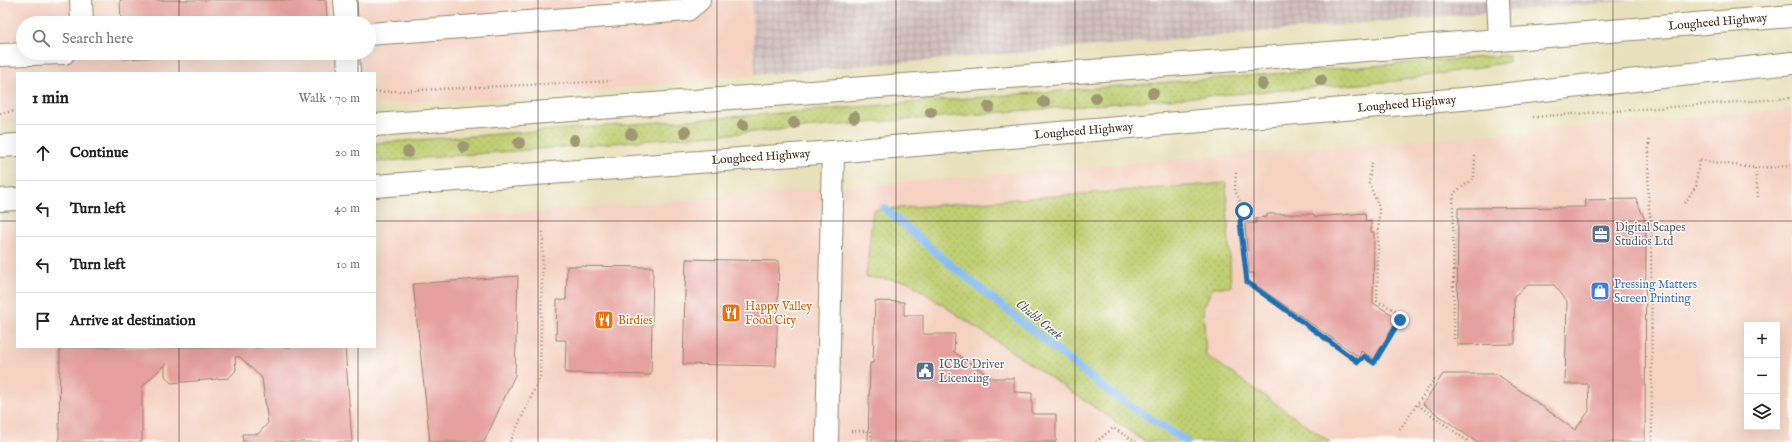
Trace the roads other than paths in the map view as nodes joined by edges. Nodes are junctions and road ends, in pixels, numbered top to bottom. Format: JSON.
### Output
{"nodes":[{"id":1,"x":81,"y":0,"type":"edge"},
{"id":2,"x":345,"y":0,"type":"edge"},
{"id":3,"x":699,"y":0,"type":"edge"},
{"id":4,"x":1498,"y":0,"type":"edge"},
{"id":5,"x":82,"y":16,"type":"edge"},
{"id":6,"x":346,"y":16,"type":"edge"},
{"id":7,"x":1792,"y":16,"type":"edge"},
{"id":8,"x":376,"y":33,"type":"edge"},
{"id":9,"x":1500,"y":40,"type":"junction"},
{"id":10,"x":16,"y":54,"type":"edge"},
{"id":11,"x":0,"y":55,"type":"edge"},
{"id":12,"x":348,"y":60,"type":"edge"},
{"id":13,"x":1792,"y":63,"type":"edge"},
{"id":14,"x":349,"y":72,"type":"edge"},
{"id":15,"x":376,"y":125,"type":"edge"},
{"id":16,"x":16,"y":145,"type":"edge"},
{"id":17,"x":0,"y":146,"type":"edge"},
{"id":18,"x":833,"y":152,"type":"junction"},
{"id":19,"x":376,"y":186,"type":"edge"},
{"id":20,"x":16,"y":199,"type":"edge"},
{"id":21,"x":0,"y":200,"type":"edge"},
{"id":22,"x":827,"y":442,"type":"edge"}],
"edges":[{"from":1,"to":5,"type":"main road"},
{"from":2,"to":6,"type":"main road"},
{"from":3,"to":8,"type":"main road"},
{"from":4,"to":9,"type":"main road"},
{"from":7,"to":9,"type":"main road","name":"Lougheed Highway"},
{"from":9,"to":15,"type":"main road","name":"Lougheed Highway"},
{"from":10,"to":11,"type":"main road"},
{"from":12,"to":14,"type":"main road"},
{"from":13,"to":18,"type":"main road","name":"Lougheed Highway"},
{"from":16,"to":17,"type":"main road"},
{"from":18,"to":19,"type":"main road","name":"Lougheed Highway"},
{"from":18,"to":22,"type":"main road"},
{"from":20,"to":21,"type":"main road"}]}
